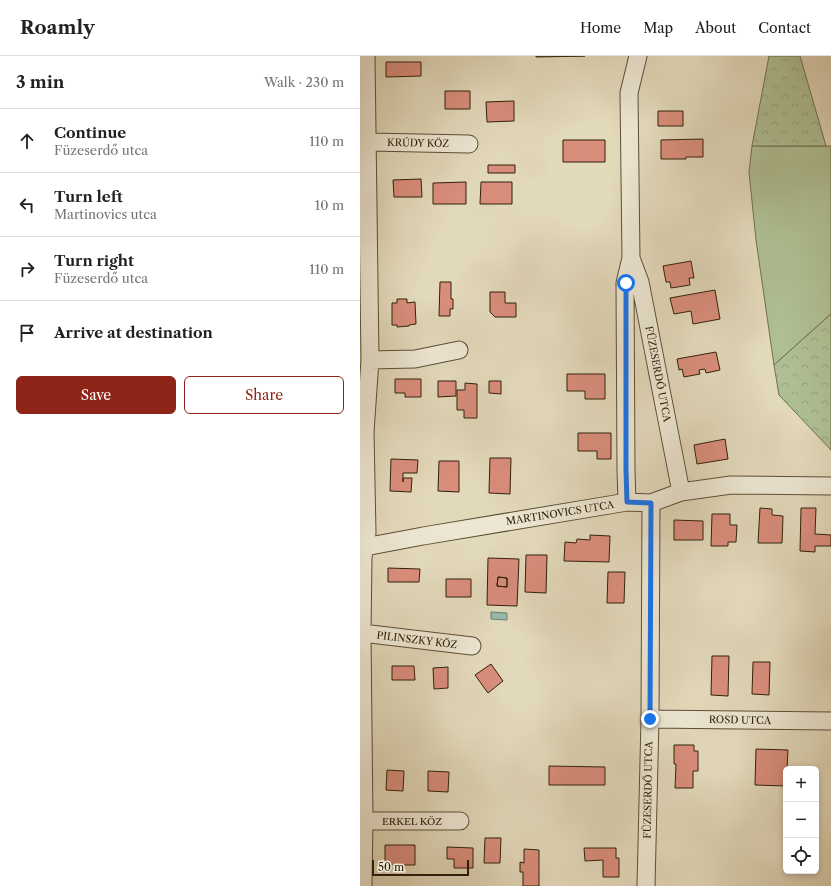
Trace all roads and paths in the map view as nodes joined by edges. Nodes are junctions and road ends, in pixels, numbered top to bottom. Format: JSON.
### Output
{"nodes":[{"id":1,"x":366,"y":56,"type":"edge"},
{"id":2,"x":638,"y":56,"type":"edge"},
{"id":3,"x":363,"y":96,"type":"edge"},
{"id":4,"x":368,"y":142,"type":"junction"},
{"id":5,"x":469,"y":144,"type":"dead end"},
{"id":6,"x":631,"y":258,"type":"junction"},
{"id":7,"x":459,"y":350,"type":"dead end"},
{"id":8,"x":370,"y":360,"type":"junction"},
{"id":9,"x":831,"y":486,"type":"edge"},
{"id":10,"x":681,"y":492,"type":"junction"},
{"id":11,"x":627,"y":502,"type":"junction"},
{"id":12,"x":651,"y":503,"type":"junction"},
{"id":13,"x":362,"y":548,"type":"edge"},
{"id":14,"x":362,"y":633,"type":"junction"},
{"id":15,"x":472,"y":646,"type":"dead end"},
{"id":16,"x":650,"y":719,"type":"junction"},
{"id":17,"x":831,"y":721,"type":"edge"},
{"id":18,"x":364,"y":821,"type":"junction"},
{"id":19,"x":460,"y":821,"type":"dead end"},
{"id":20,"x":363,"y":886,"type":"edge"},
{"id":21,"x":646,"y":886,"type":"edge"}],
"edges":[{"from":1,"to":3,"type":"street"},
{"from":2,"to":6,"type":"street","name":"FÜZESERDŐ UTCA"},
{"from":3,"to":4,"type":"street"},
{"from":4,"to":5,"type":"street","name":"KRÚDY KÖZ"},
{"from":4,"to":8,"type":"street"},
{"from":6,"to":10,"type":"street","name":"FÜZESERDŐ UTCA"},
{"from":6,"to":11,"type":"street","name":"FÜZESERDŐ UTCA"},
{"from":7,"to":8,"type":"street"},
{"from":8,"to":13,"type":"street"},
{"from":9,"to":10,"type":"street","name":"MARTINOVICS UTCA"},
{"from":10,"to":12,"type":"street","name":"MARTINOVICS UTCA"},
{"from":11,"to":12,"type":"street","name":"MARTINOVICS UTCA"},
{"from":11,"to":13,"type":"street","name":"MARTINOVICS UTCA"},
{"from":12,"to":16,"type":"street","name":"FÜZESERDŐ UTCA"},
{"from":13,"to":14,"type":"street"},
{"from":14,"to":15,"type":"street","name":"PILINSZKY KÖZ"},
{"from":14,"to":18,"type":"street"},
{"from":16,"to":17,"type":"street","name":"ROSD UTCA"},
{"from":16,"to":21,"type":"street","name":"FÜZESERDŐ UTCA"},
{"from":18,"to":19,"type":"street","name":"ERKEL KÖZ"},
{"from":18,"to":20,"type":"street"}]}
